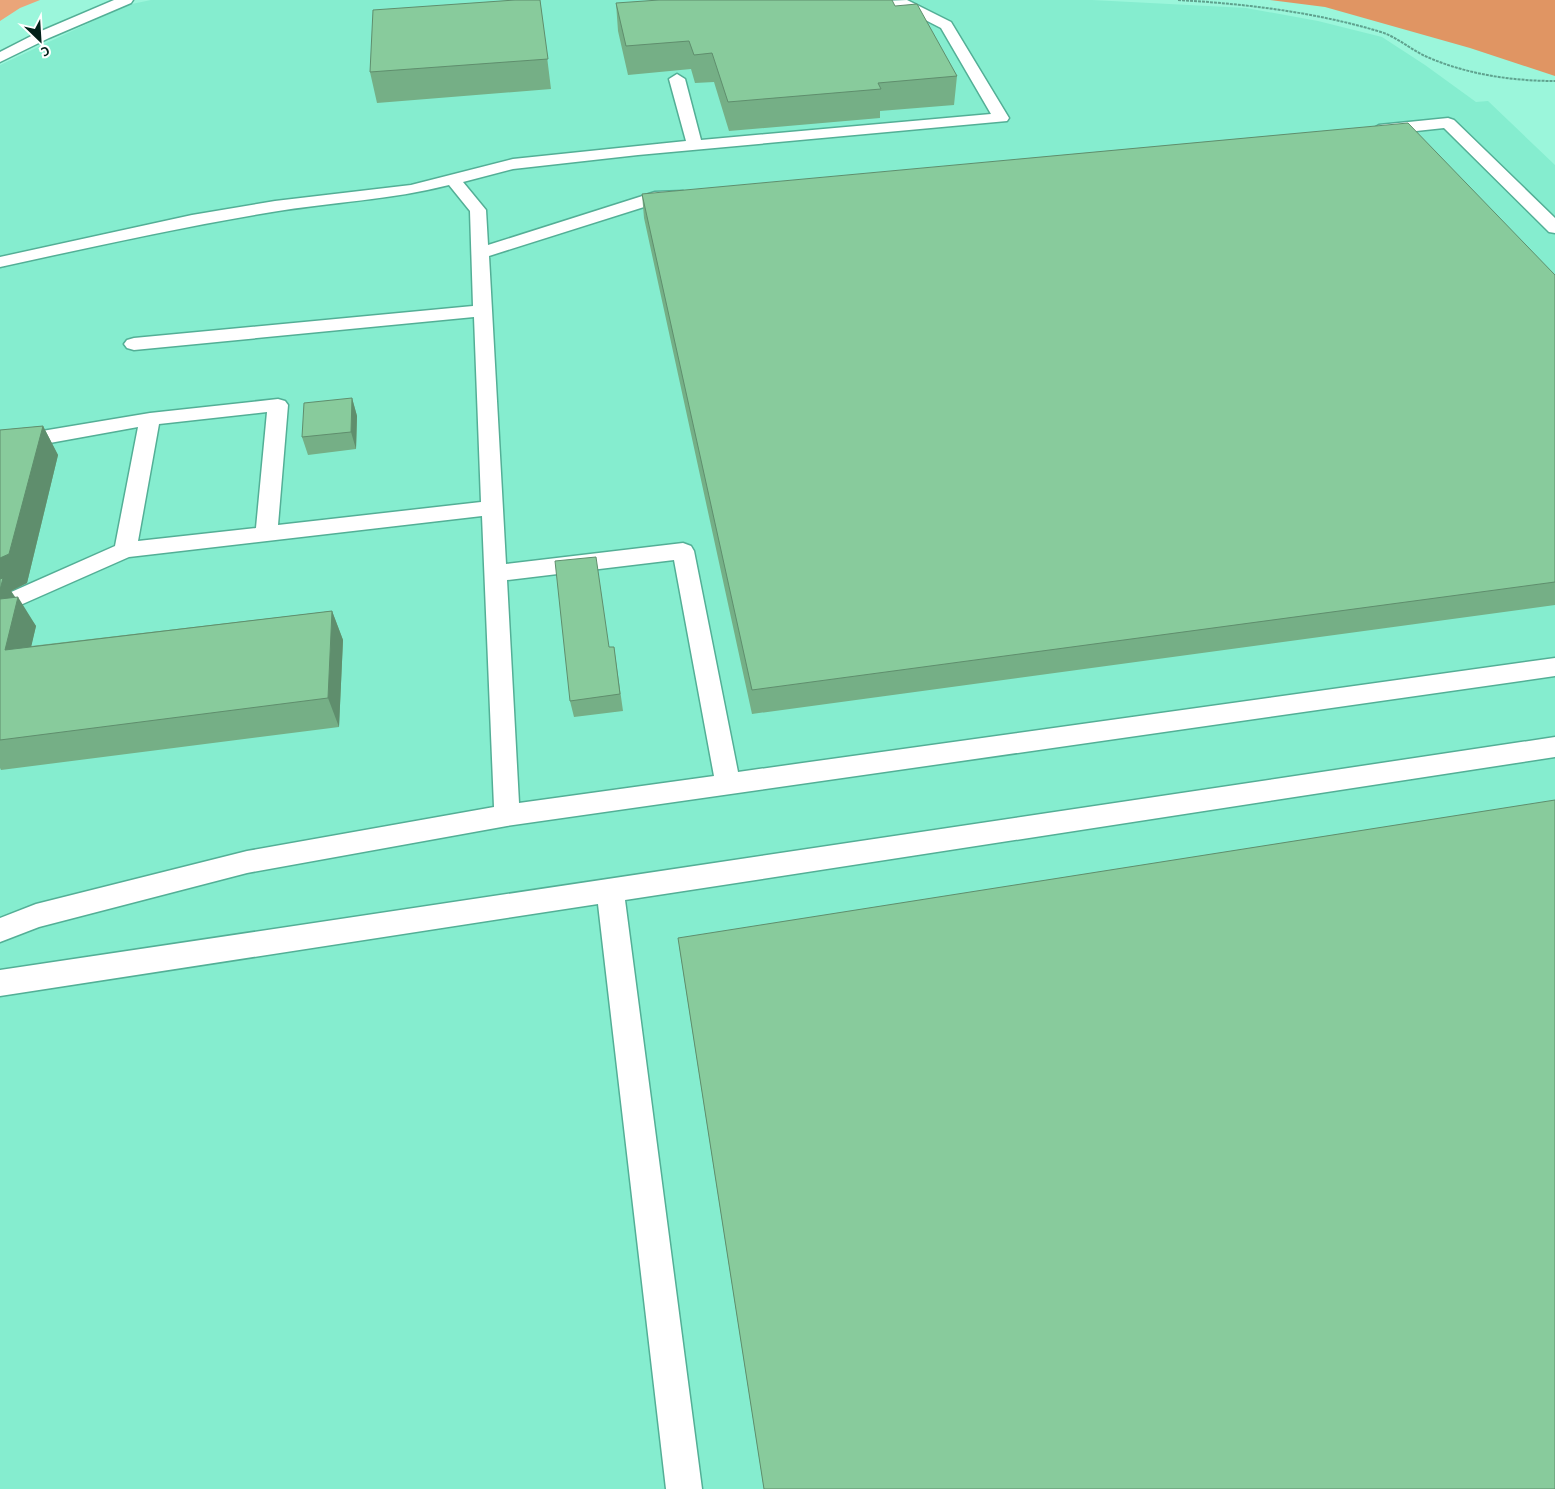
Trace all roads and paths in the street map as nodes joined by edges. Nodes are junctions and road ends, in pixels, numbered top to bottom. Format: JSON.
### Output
{"nodes":[{"id":1,"x":126,"y":0,"type":"edge"},
{"id":2,"x":1178,"y":0,"type":"edge"},
{"id":3,"x":843,"y":8,"type":"edge"},
{"id":4,"x":0,"y":58,"type":"edge"},
{"id":5,"x":677,"y":79,"type":"edge"},
{"id":6,"x":1555,"y":82,"type":"edge"},
{"id":7,"x":1360,"y":132,"type":"edge"},
{"id":8,"x":695,"y":145,"type":"junction"},
{"id":9,"x":454,"y":181,"type":"junction"},
{"id":10,"x":691,"y":194,"type":"edge"},
{"id":11,"x":1555,"y":228,"type":"edge"},
{"id":12,"x":480,"y":253,"type":"junction"},
{"id":13,"x":0,"y":262,"type":"edge"},
{"id":14,"x":483,"y":311,"type":"junction"},
{"id":15,"x":134,"y":344,"type":"dead end"},
{"id":16,"x":150,"y":419,"type":"junction"},
{"id":17,"x":0,"y":446,"type":"edge"},
{"id":18,"x":493,"y":508,"type":"junction"},
{"id":19,"x":266,"y":534,"type":"junction"},
{"id":20,"x":125,"y":550,"type":"junction"},
{"id":21,"x":496,"y":573,"type":"junction"},
{"id":22,"x":0,"y":606,"type":"edge"},
{"id":23,"x":1555,"y":667,"type":"edge"},
{"id":24,"x":1555,"y":746,"type":"edge"},
{"id":25,"x":728,"y":784,"type":"junction"},
{"id":26,"x":507,"y":815,"type":"junction"},
{"id":27,"x":610,"y":890,"type":"junction"},
{"id":28,"x":0,"y":930,"type":"edge"},
{"id":29,"x":0,"y":983,"type":"edge"},
{"id":30,"x":684,"y":1489,"type":"edge"}],
"edges":[{"from":1,"to":4,"type":"lane"},
{"from":2,"to":6,"type":"path"},
{"from":3,"to":8,"type":"lane"},
{"from":5,"to":8,"type":"lane"},
{"from":7,"to":11,"type":"lane"},
{"from":8,"to":9,"type":"lane"},
{"from":9,"to":12,"type":"lane"},
{"from":9,"to":13,"type":"lane"},
{"from":10,"to":12,"type":"lane"},
{"from":12,"to":14,"type":"lane"},
{"from":14,"to":15,"type":"lane"},
{"from":14,"to":18,"type":"lane"},
{"from":16,"to":17,"type":"lane"},
{"from":16,"to":19,"type":"lane"},
{"from":16,"to":20,"type":"lane"},
{"from":18,"to":19,"type":"lane"},
{"from":18,"to":21,"type":"lane"},
{"from":19,"to":20,"type":"lane"},
{"from":20,"to":22,"type":"lane"},
{"from":21,"to":25,"type":"lane"},
{"from":21,"to":26,"type":"lane"},
{"from":23,"to":25,"type":"lane"},
{"from":24,"to":27,"type":"lane"},
{"from":25,"to":26,"type":"lane"},
{"from":26,"to":28,"type":"lane"},
{"from":27,"to":29,"type":"lane"},
{"from":27,"to":30,"type":"lane"}]}
